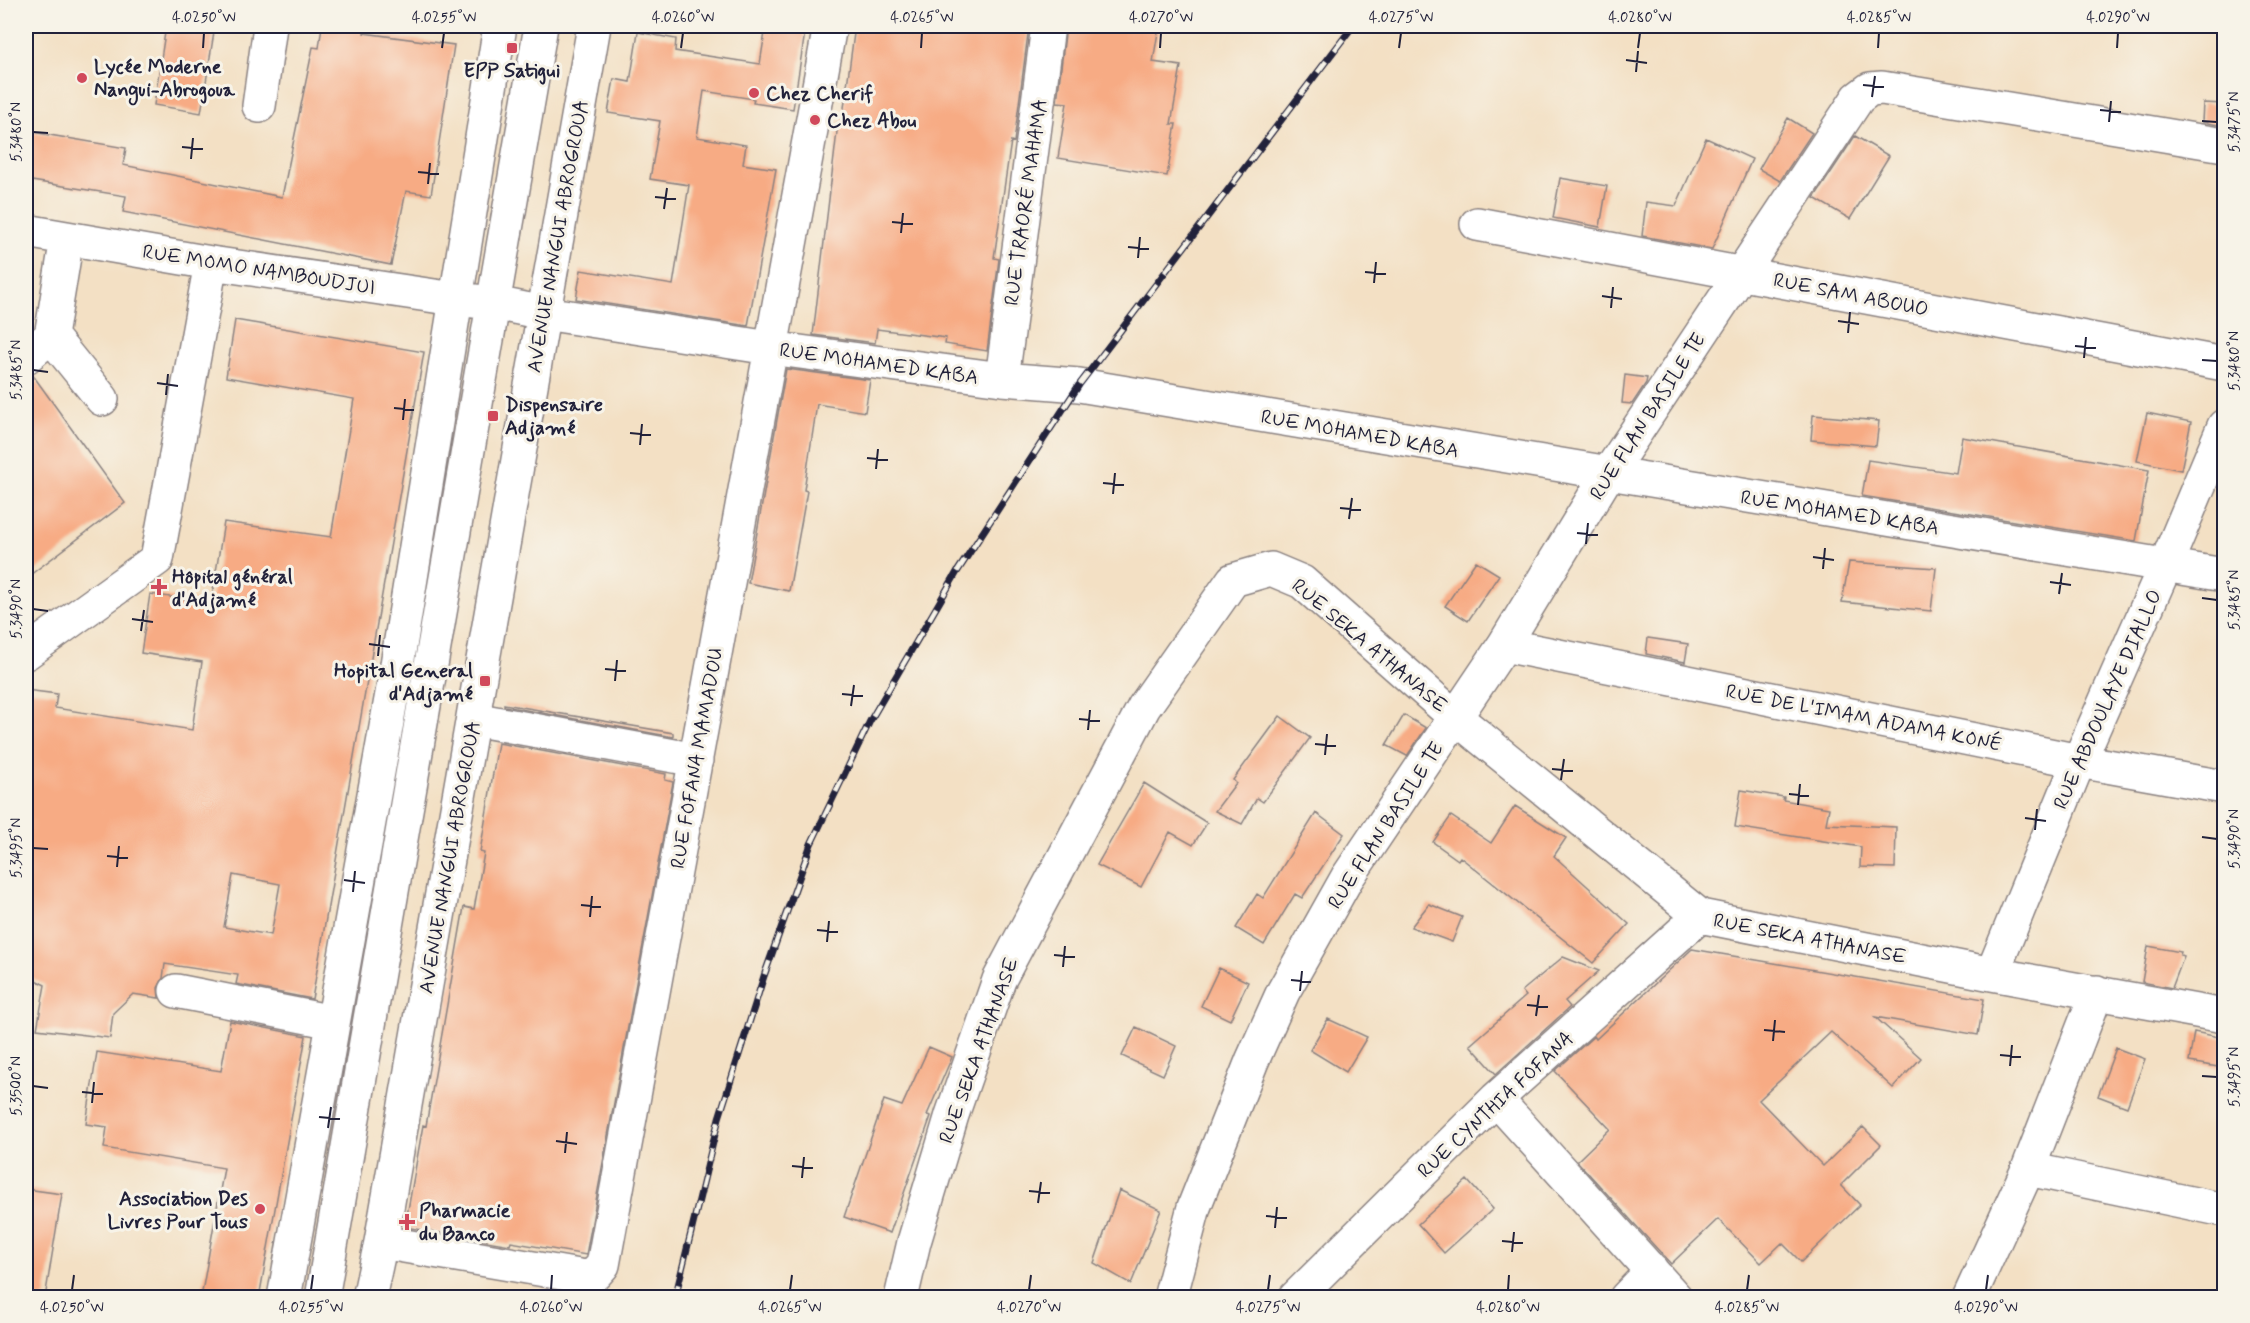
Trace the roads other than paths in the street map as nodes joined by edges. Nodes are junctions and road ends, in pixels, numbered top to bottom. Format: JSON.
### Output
{"nodes":[{"id":1,"x":270,"y":26,"type":"edge"},
{"id":2,"x":500,"y":26,"type":"edge"},
{"id":3,"x":541,"y":26,"type":"edge"},
{"id":4,"x":594,"y":26,"type":"edge"},
{"id":5,"x":830,"y":26,"type":"edge"},
{"id":6,"x":1048,"y":26,"type":"edge"},
{"id":7,"x":259,"y":106,"type":"dead end"},
{"id":8,"x":2224,"y":145,"type":"edge"},
{"id":9,"x":1477,"y":224,"type":"dead end"},
{"id":10,"x":26,"y":231,"type":"edge"},
{"id":11,"x":67,"y":238,"type":"junction"},
{"id":12,"x":211,"y":263,"type":"junction"},
{"id":13,"x":1741,"y":273,"type":"junction"},
{"id":14,"x":455,"y":299,"type":"junction"},
{"id":15,"x":494,"y":303,"type":"junction"},
{"id":16,"x":544,"y":313,"type":"junction"},
{"id":17,"x":51,"y":336,"type":"junction"},
{"id":18,"x":770,"y":348,"type":"junction"},
{"id":19,"x":26,"y":357,"type":"edge"},
{"id":20,"x":2224,"y":364,"type":"edge"},
{"id":21,"x":1002,"y":379,"type":"junction"},
{"id":22,"x":102,"y":399,"type":"dead end"},
{"id":23,"x":2224,"y":426,"type":"edge"},
{"id":24,"x":1608,"y":474,"type":"junction"},
{"id":25,"x":2166,"y":564,"type":"junction"},
{"id":26,"x":2224,"y":575,"type":"edge"},
{"id":27,"x":1504,"y":645,"type":"junction"},
{"id":28,"x":26,"y":653,"type":"edge"},
{"id":29,"x":1455,"y":717,"type":"junction"},
{"id":30,"x":473,"y":719,"type":"junction"},
{"id":31,"x":696,"y":760,"type":"junction"},
{"id":32,"x":2079,"y":761,"type":"junction"},
{"id":33,"x":2224,"y":786,"type":"edge"},
{"id":34,"x":1700,"y":916,"type":"junction"},
{"id":35,"x":1992,"y":974,"type":"junction"},
{"id":36,"x":176,"y":991,"type":"dead end"},
{"id":37,"x":2097,"y":992,"type":"junction"},
{"id":38,"x":2224,"y":1016,"type":"edge"},
{"id":39,"x":333,"y":1022,"type":"junction"},
{"id":40,"x":1496,"y":1099,"type":"junction"},
{"id":41,"x":2028,"y":1169,"type":"junction"},
{"id":42,"x":2224,"y":1210,"type":"edge"},
{"id":43,"x":381,"y":1242,"type":"junction"},
{"id":44,"x":1652,"y":1271,"type":"junction"},
{"id":45,"x":284,"y":1298,"type":"edge"},
{"id":46,"x":322,"y":1298,"type":"edge"},
{"id":47,"x":369,"y":1298,"type":"edge"},
{"id":48,"x":901,"y":1298,"type":"edge"},
{"id":49,"x":1170,"y":1298,"type":"edge"},
{"id":50,"x":1295,"y":1298,"type":"edge"},
{"id":51,"x":1626,"y":1298,"type":"edge"},
{"id":52,"x":1676,"y":1298,"type":"edge"},
{"id":53,"x":1969,"y":1298,"type":"edge"}],
"edges":[{"from":1,"to":7,"type":"street"},
{"from":2,"to":14,"type":"street"},
{"from":3,"to":15,"type":"street"},
{"from":4,"to":16,"type":"street","name":"AVENUE NANGUI ABROGROUA"},
{"from":5,"to":18,"type":"street","name":"RUE FOFANA MAMADOU"},
{"from":6,"to":21,"type":"street","name":"RUE TRAORÉ MAHAMA"},
{"from":8,"to":13,"type":"street","name":"RUE FLAN BASILE TE"},
{"from":9,"to":13,"type":"street","name":"RUE SAM ABOUO"},
{"from":10,"to":11,"type":"street","name":"RUE MOMO NAMBOUDJUI"},
{"from":11,"to":12,"type":"street","name":"RUE MOMO NAMBOUDJUI"},
{"from":11,"to":17,"type":"street"},
{"from":12,"to":14,"type":"street","name":"RUE MOMO NAMBOUDJUI"},
{"from":12,"to":28,"type":"street"},
{"from":13,"to":20,"type":"street","name":"RUE SAM ABOUO"},
{"from":13,"to":24,"type":"street","name":"RUE FLAN BASILE TE"},
{"from":14,"to":15,"type":"street","name":"RUE MOMO NAMBOUDJUI"},
{"from":14,"to":39,"type":"street"},
{"from":15,"to":16,"type":"street","name":"RUE MOHAMED KABA"},
{"from":15,"to":46,"type":"street"},
{"from":16,"to":18,"type":"street","name":"RUE MOHAMED KABA"},
{"from":16,"to":30,"type":"street","name":"AVENUE NANGUI ABROGROUA"},
{"from":17,"to":19,"type":"street"},
{"from":17,"to":22,"type":"street"},
{"from":18,"to":21,"type":"street","name":"RUE MOHAMED KABA"},
{"from":18,"to":31,"type":"street","name":"RUE FOFANA MAMADOU"},
{"from":21,"to":24,"type":"street","name":"RUE MOHAMED KABA"},
{"from":23,"to":25,"type":"street","name":"RUE ABDOULAYE DIALLO"},
{"from":24,"to":25,"type":"street","name":"RUE MOHAMED KABA"},
{"from":24,"to":27,"type":"street","name":"RUE FLAN BASILE TE"},
{"from":25,"to":26,"type":"street","name":"RUE MOHAMED KABA"},
{"from":25,"to":32,"type":"street","name":"RUE ABDOULAYE DIALLO"},
{"from":27,"to":29,"type":"street","name":"RUE FLAN BASILE TE"},
{"from":27,"to":32,"type":"street","name":"RUE DE L'IMAM ADAMA KONÉ"},
{"from":29,"to":34,"type":"street","name":"RUE SEKA ATHANASE"},
{"from":29,"to":48,"type":"street","name":"RUE SEKA ATHANASE"},
{"from":29,"to":49,"type":"street","name":"RUE FLAN BASILE TE"},
{"from":30,"to":31,"type":"street"},
{"from":30,"to":43,"type":"street","name":"AVENUE NANGUI ABROGROUA"},
{"from":31,"to":43,"type":"street","name":"RUE FOFANA MAMADOU"},
{"from":32,"to":33,"type":"street","name":"RUE DE L'IMAM ADAMA KONÉ"},
{"from":32,"to":35,"type":"street","name":"RUE ABDOULAYE DIALLO"},
{"from":34,"to":35,"type":"street","name":"RUE SEKA ATHANASE"},
{"from":34,"to":40,"type":"street","name":"RUE CYNTHIA FOFANA"},
{"from":35,"to":37,"type":"street","name":"RUE SEKA ATHANASE"},
{"from":36,"to":39,"type":"street"},
{"from":37,"to":38,"type":"street","name":"RUE SEKA ATHANASE"},
{"from":37,"to":41,"type":"street"},
{"from":39,"to":45,"type":"street"},
{"from":40,"to":44,"type":"street"},
{"from":40,"to":50,"type":"street","name":"RUE CYNTHIA FOFANA"},
{"from":41,"to":42,"type":"street"},
{"from":41,"to":53,"type":"street"},
{"from":43,"to":47,"type":"street","name":"AVENUE NANGUI ABROGROUA"},
{"from":44,"to":51,"type":"street"},
{"from":44,"to":52,"type":"street"}]}
